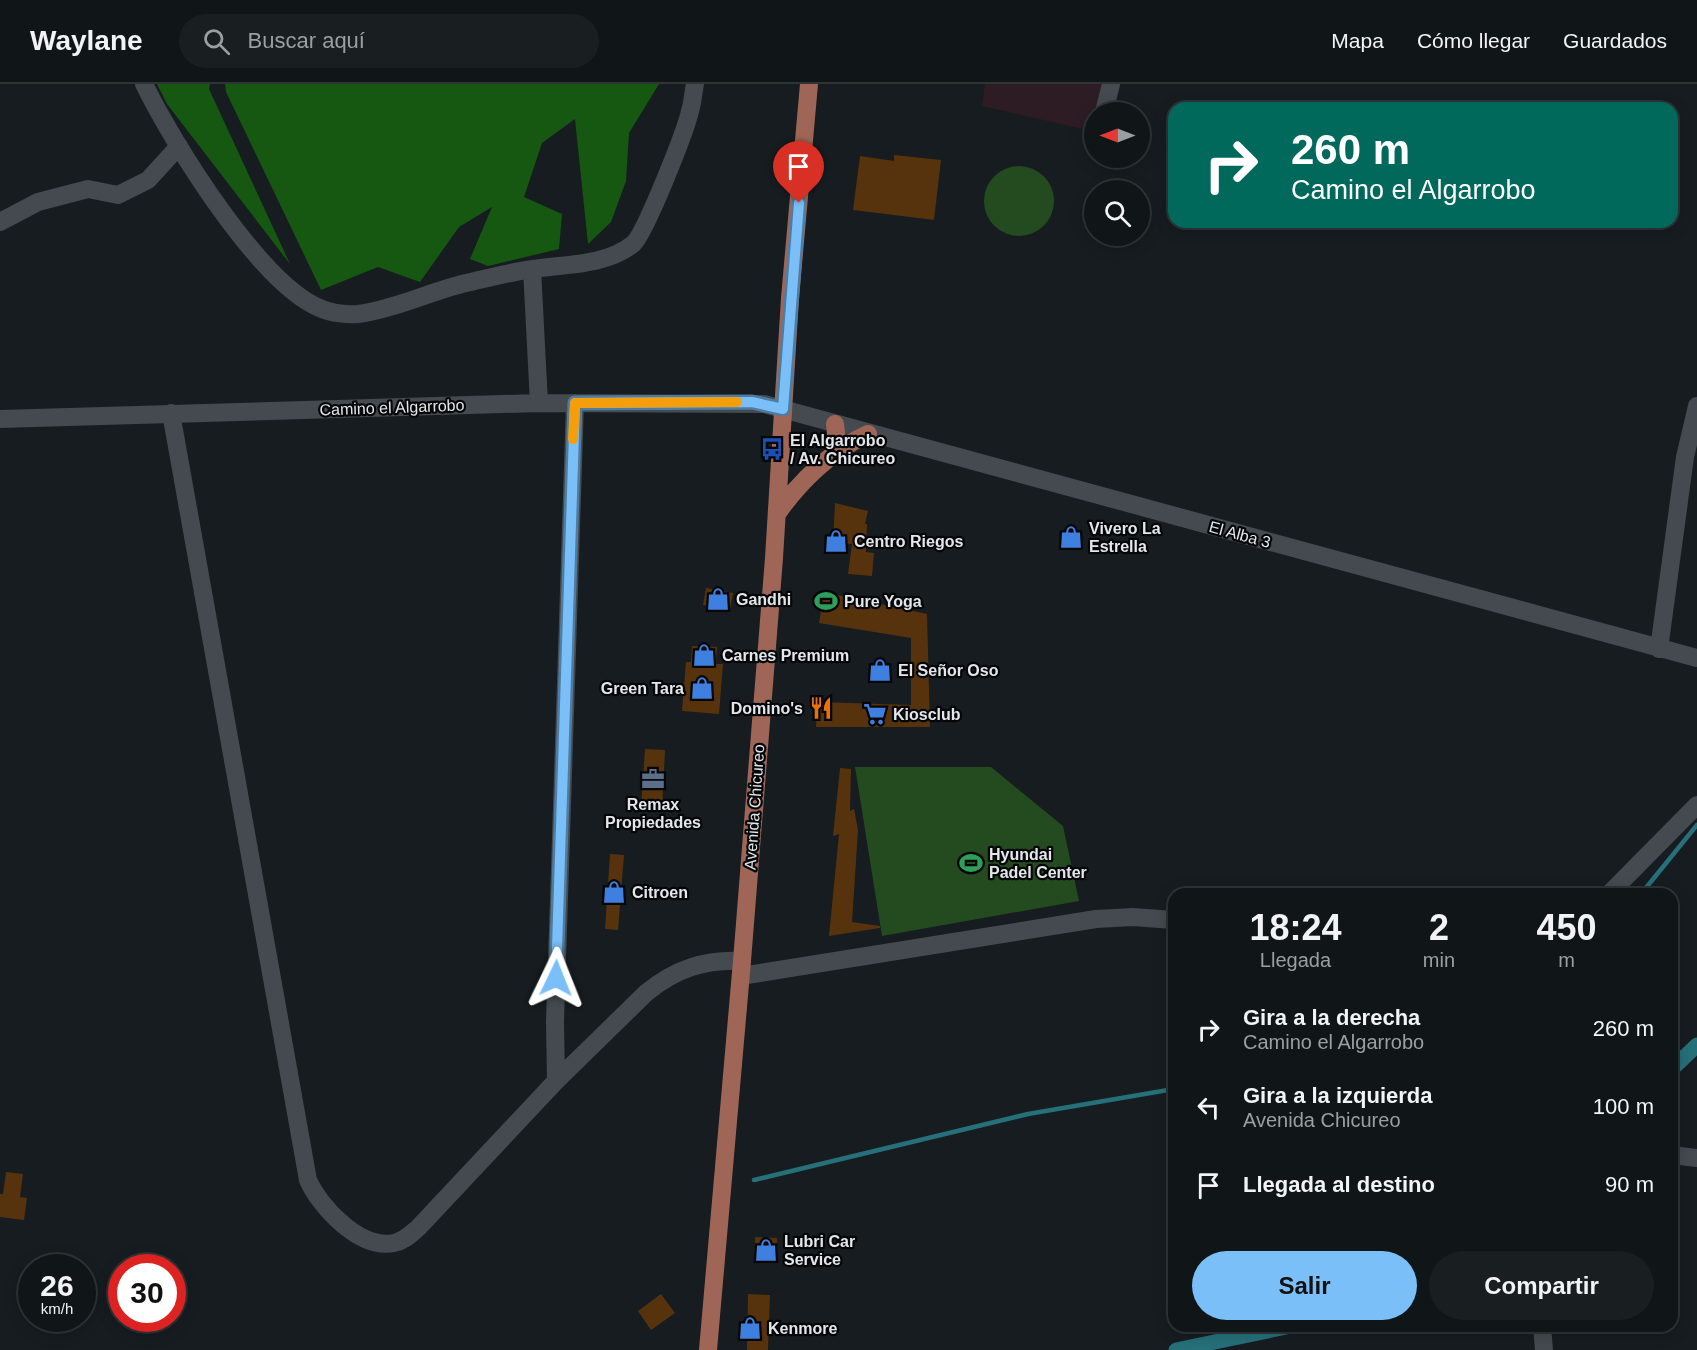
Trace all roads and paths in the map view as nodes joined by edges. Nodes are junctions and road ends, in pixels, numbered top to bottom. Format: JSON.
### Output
{"nodes":[{"id":1,"x":144,"y":84,"type":"edge"},
{"id":2,"x":695,"y":84,"type":"edge"},
{"id":3,"x":809,"y":84,"type":"edge"},
{"id":4,"x":1111,"y":84,"type":"edge"},
{"id":5,"x":1106,"y":102,"type":"edge"},
{"id":6,"x":179,"y":146,"type":"junction"},
{"id":7,"x":0,"y":222,"type":"edge"},
{"id":8,"x":532,"y":269,"type":"junction"},
{"id":9,"x":539,"y":403,"type":"junction"},
{"id":10,"x":575,"y":403,"type":"junction"},
{"id":11,"x":1697,"y":406,"type":"edge"},
{"id":12,"x":783,"y":409,"type":"junction"},
{"id":13,"x":171,"y":413,"type":"junction"},
{"id":14,"x":0,"y":419,"type":"edge"},
{"id":15,"x":835,"y":424,"type":"junction"},
{"id":16,"x":868,"y":434,"type":"junction"},
{"id":17,"x":838,"y":451,"type":"junction"},
{"id":18,"x":777,"y":514,"type":"junction"},
{"id":19,"x":1659,"y":649,"type":"junction"},
{"id":20,"x":1697,"y":658,"type":"edge"},
{"id":21,"x":1697,"y":805,"type":"edge"},
{"id":22,"x":1615,"y":888,"type":"edge"},
{"id":23,"x":1168,"y":920,"type":"edge"},
{"id":24,"x":742,"y":968,"type":"junction"},
{"id":25,"x":556,"y":1081,"type":"junction"},
{"id":26,"x":1678,"y":1156,"type":"edge"},
{"id":27,"x":1697,"y":1158,"type":"edge"},
{"id":28,"x":1542,"y":1332,"type":"edge"},
{"id":29,"x":708,"y":1350,"type":"edge"},
{"id":30,"x":1544,"y":1350,"type":"edge"}],
"edges":[{"from":1,"to":6,"type":"street"},
{"from":2,"to":8,"type":"street"},
{"from":3,"to":12,"type":"main road","name":"Avenida Chicureo"},
{"from":4,"to":5,"type":"street"},
{"from":6,"to":7,"type":"street"},
{"from":6,"to":8,"type":"street"},
{"from":8,"to":9,"type":"street"},
{"from":9,"to":10,"type":"street","name":"Camino el Algarrobo"},
{"from":9,"to":13,"type":"street","name":"Camino el Algarrobo"},
{"from":10,"to":12,"type":"street","name":"Camino el Algarrobo"},
{"from":10,"to":25,"type":"street"},
{"from":11,"to":19,"type":"street"},
{"from":12,"to":15,"type":"street","name":"El Alba 3"},
{"from":12,"to":18,"type":"main road","name":"Avenida Chicureo"},
{"from":13,"to":14,"type":"street","name":"Camino el Algarrobo"},
{"from":13,"to":25,"type":"street"},
{"from":15,"to":16,"type":"street","name":"El Alba 3"},
{"from":15,"to":17,"type":"main road"},
{"from":16,"to":17,"type":"main road"},
{"from":16,"to":19,"type":"street","name":"El Alba 3"},
{"from":17,"to":18,"type":"main road"},
{"from":18,"to":24,"type":"main road","name":"Avenida Chicureo"},
{"from":19,"to":20,"type":"street","name":"El Alba 3"},
{"from":21,"to":22,"type":"street"},
{"from":23,"to":24,"type":"street"},
{"from":24,"to":25,"type":"street"},
{"from":24,"to":29,"type":"main road","name":"Avenida Chicureo"},
{"from":26,"to":27,"type":"street"},
{"from":28,"to":30,"type":"street"}]}
